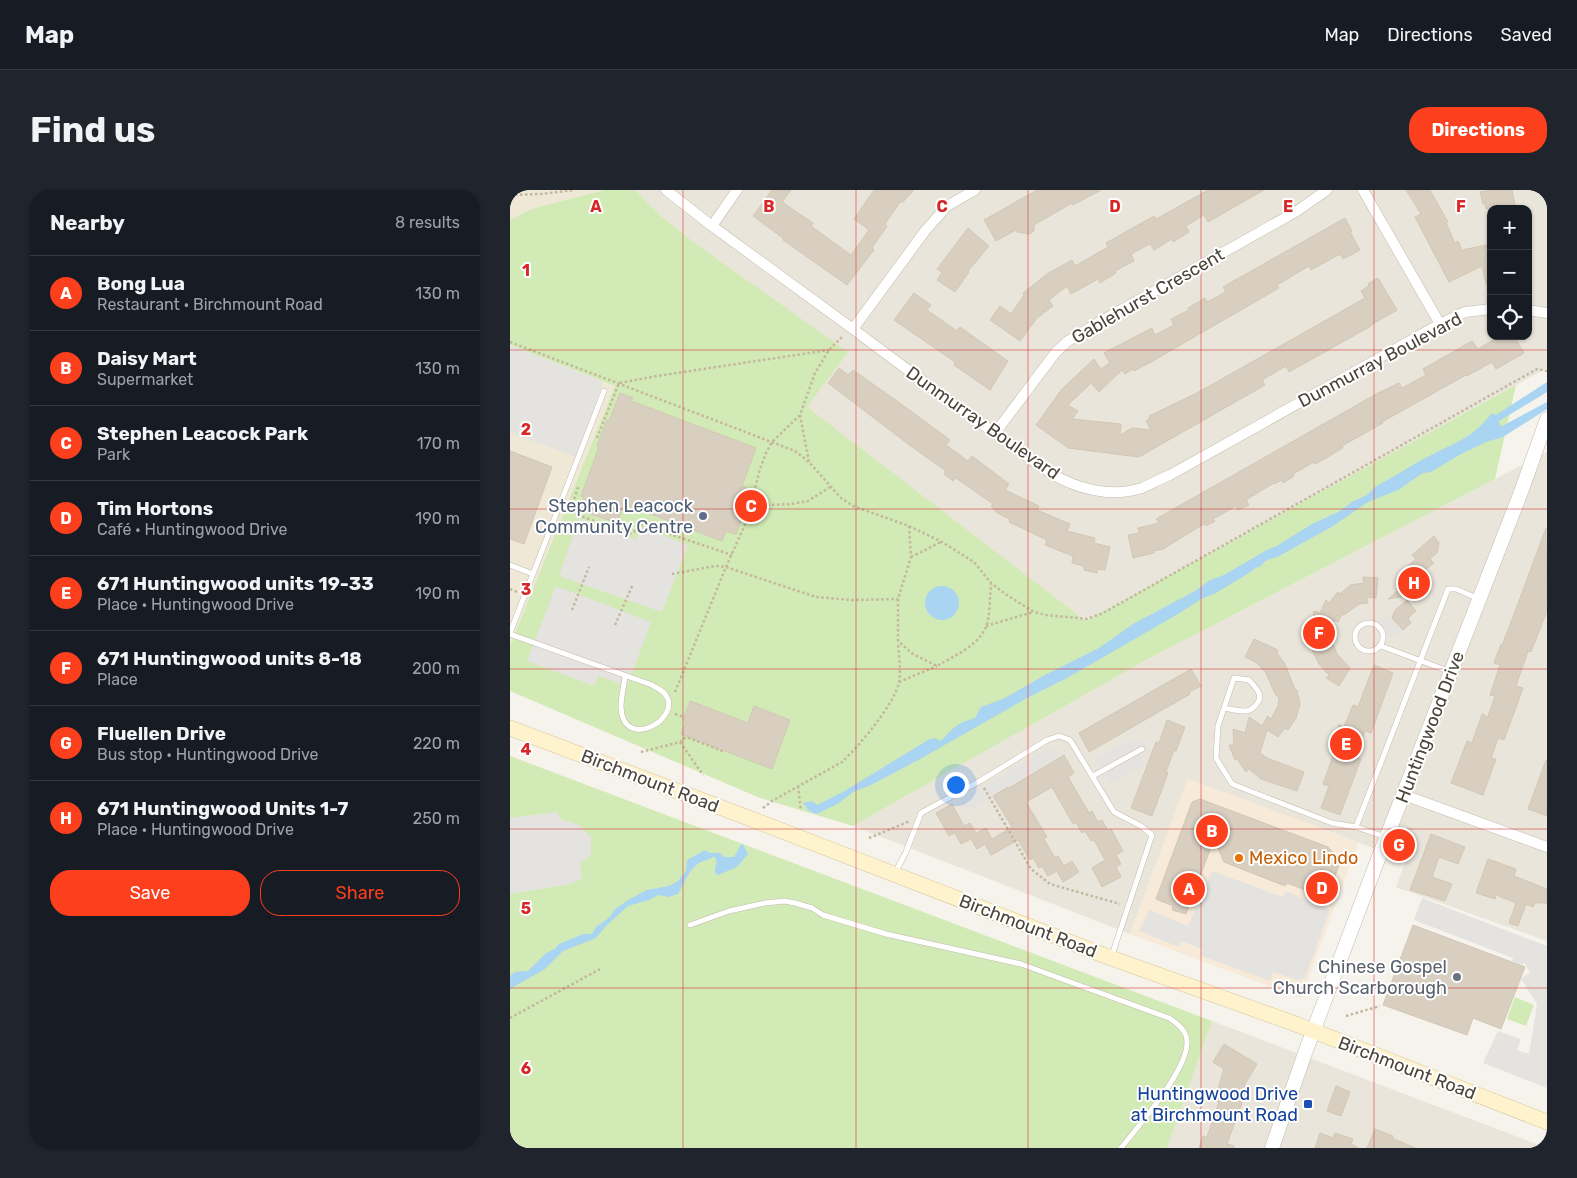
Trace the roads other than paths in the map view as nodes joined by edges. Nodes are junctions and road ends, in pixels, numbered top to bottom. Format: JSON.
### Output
{"nodes":[{"id":1,"x":666,"y":190,"type":"edge"},
{"id":2,"x":737,"y":190,"type":"edge"},
{"id":3,"x":976,"y":190,"type":"edge"},
{"id":4,"x":1328,"y":190,"type":"edge"},
{"id":5,"x":1364,"y":190,"type":"edge"},
{"id":6,"x":712,"y":226,"type":"junction"},
{"id":7,"x":1487,"y":309,"type":"edge"},
{"id":8,"x":1532,"y":310,"type":"edge"},
{"id":9,"x":1547,"y":312,"type":"edge"},
{"id":10,"x":1440,"y":324,"type":"junction"},
{"id":11,"x":853,"y":329,"type":"junction"},
{"id":12,"x":604,"y":391,"type":"dead end"},
{"id":13,"x":1547,"y":419,"type":"edge"},
{"id":14,"x":995,"y":433,"type":"junction"},
{"id":15,"x":510,"y":565,"type":"edge"},
{"id":16,"x":533,"y":574,"type":"junction"},
{"id":17,"x":1480,"y":599,"type":"junction"},
{"id":18,"x":510,"y":633,"type":"edge"},
{"id":19,"x":1381,"y":646,"type":"junction"},
{"id":20,"x":1420,"y":661,"type":"junction"},
{"id":21,"x":1451,"y":672,"type":"junction"},
{"id":22,"x":625,"y":676,"type":"junction"},
{"id":23,"x":1224,"y":708,"type":"junction"},
{"id":24,"x":510,"y":728,"type":"edge"},
{"id":25,"x":1142,"y":749,"type":"dead end"},
{"id":26,"x":1093,"y":776,"type":"junction"},
{"id":27,"x":1404,"y":795,"type":"junction"},
{"id":28,"x":1356,"y":828,"type":"junction"},
{"id":29,"x":1387,"y":837,"type":"junction"},
{"id":30,"x":1547,"y":848,"type":"edge"},
{"id":31,"x":894,"y":875,"type":"junction"},
{"id":32,"x":690,"y":925,"type":"dead end"},
{"id":33,"x":1111,"y":958,"type":"junction"},
{"id":34,"x":1313,"y":1032,"type":"junction"},
{"id":35,"x":1547,"y":1122,"type":"edge"},
{"id":36,"x":1121,"y":1148,"type":"edge"},
{"id":37,"x":1272,"y":1148,"type":"edge"}],
"edges":[{"from":1,"to":6,"type":"street","name":"Dunmurray Boulevard"},
{"from":2,"to":6,"type":"street"},
{"from":3,"to":11,"type":"street"},
{"from":4,"to":14,"type":"street","name":"Gablehurst Crescent"},
{"from":5,"to":10,"type":"street"},
{"from":6,"to":11,"type":"street","name":"Dunmurray Boulevard"},
{"from":7,"to":10,"type":"street","name":"Dunmurray Boulevard"},
{"from":8,"to":9,"type":"street"},
{"from":10,"to":14,"type":"street","name":"Dunmurray Boulevard"},
{"from":11,"to":14,"type":"street","name":"Dunmurray Boulevard"},
{"from":12,"to":16,"type":"lane"},
{"from":13,"to":17,"type":"street","name":"Huntingwood Drive"},
{"from":15,"to":16,"type":"lane"},
{"from":16,"to":18,"type":"lane"},
{"from":17,"to":20,"type":"lane"},
{"from":17,"to":21,"type":"street","name":"Huntingwood Drive"},
{"from":18,"to":22,"type":"lane"},
{"from":19,"to":19,"type":"lane"},
{"from":19,"to":20,"type":"lane"},
{"from":20,"to":21,"type":"lane"},
{"from":20,"to":28,"type":"lane"},
{"from":21,"to":27,"type":"street","name":"Huntingwood Drive"},
{"from":22,"to":22,"type":"lane"},
{"from":23,"to":23,"type":"lane"},
{"from":23,"to":28,"type":"lane"},
{"from":24,"to":31,"type":"main road","name":"Birchmount Road"},
{"from":25,"to":26,"type":"lane"},
{"from":26,"to":31,"type":"lane"},
{"from":26,"to":33,"type":"lane"},
{"from":27,"to":29,"type":"street","name":"Huntingwood Drive"},
{"from":27,"to":30,"type":"street"},
{"from":28,"to":29,"type":"lane"},
{"from":29,"to":34,"type":"street","name":"Huntingwood Drive"},
{"from":31,"to":33,"type":"main road","name":"Birchmount Road"},
{"from":32,"to":36,"type":"lane"},
{"from":33,"to":34,"type":"main road","name":"Birchmount Road"},
{"from":34,"to":35,"type":"main road","name":"Birchmount Road"},
{"from":34,"to":37,"type":"street","name":"Huntingwood Drive"}]}
